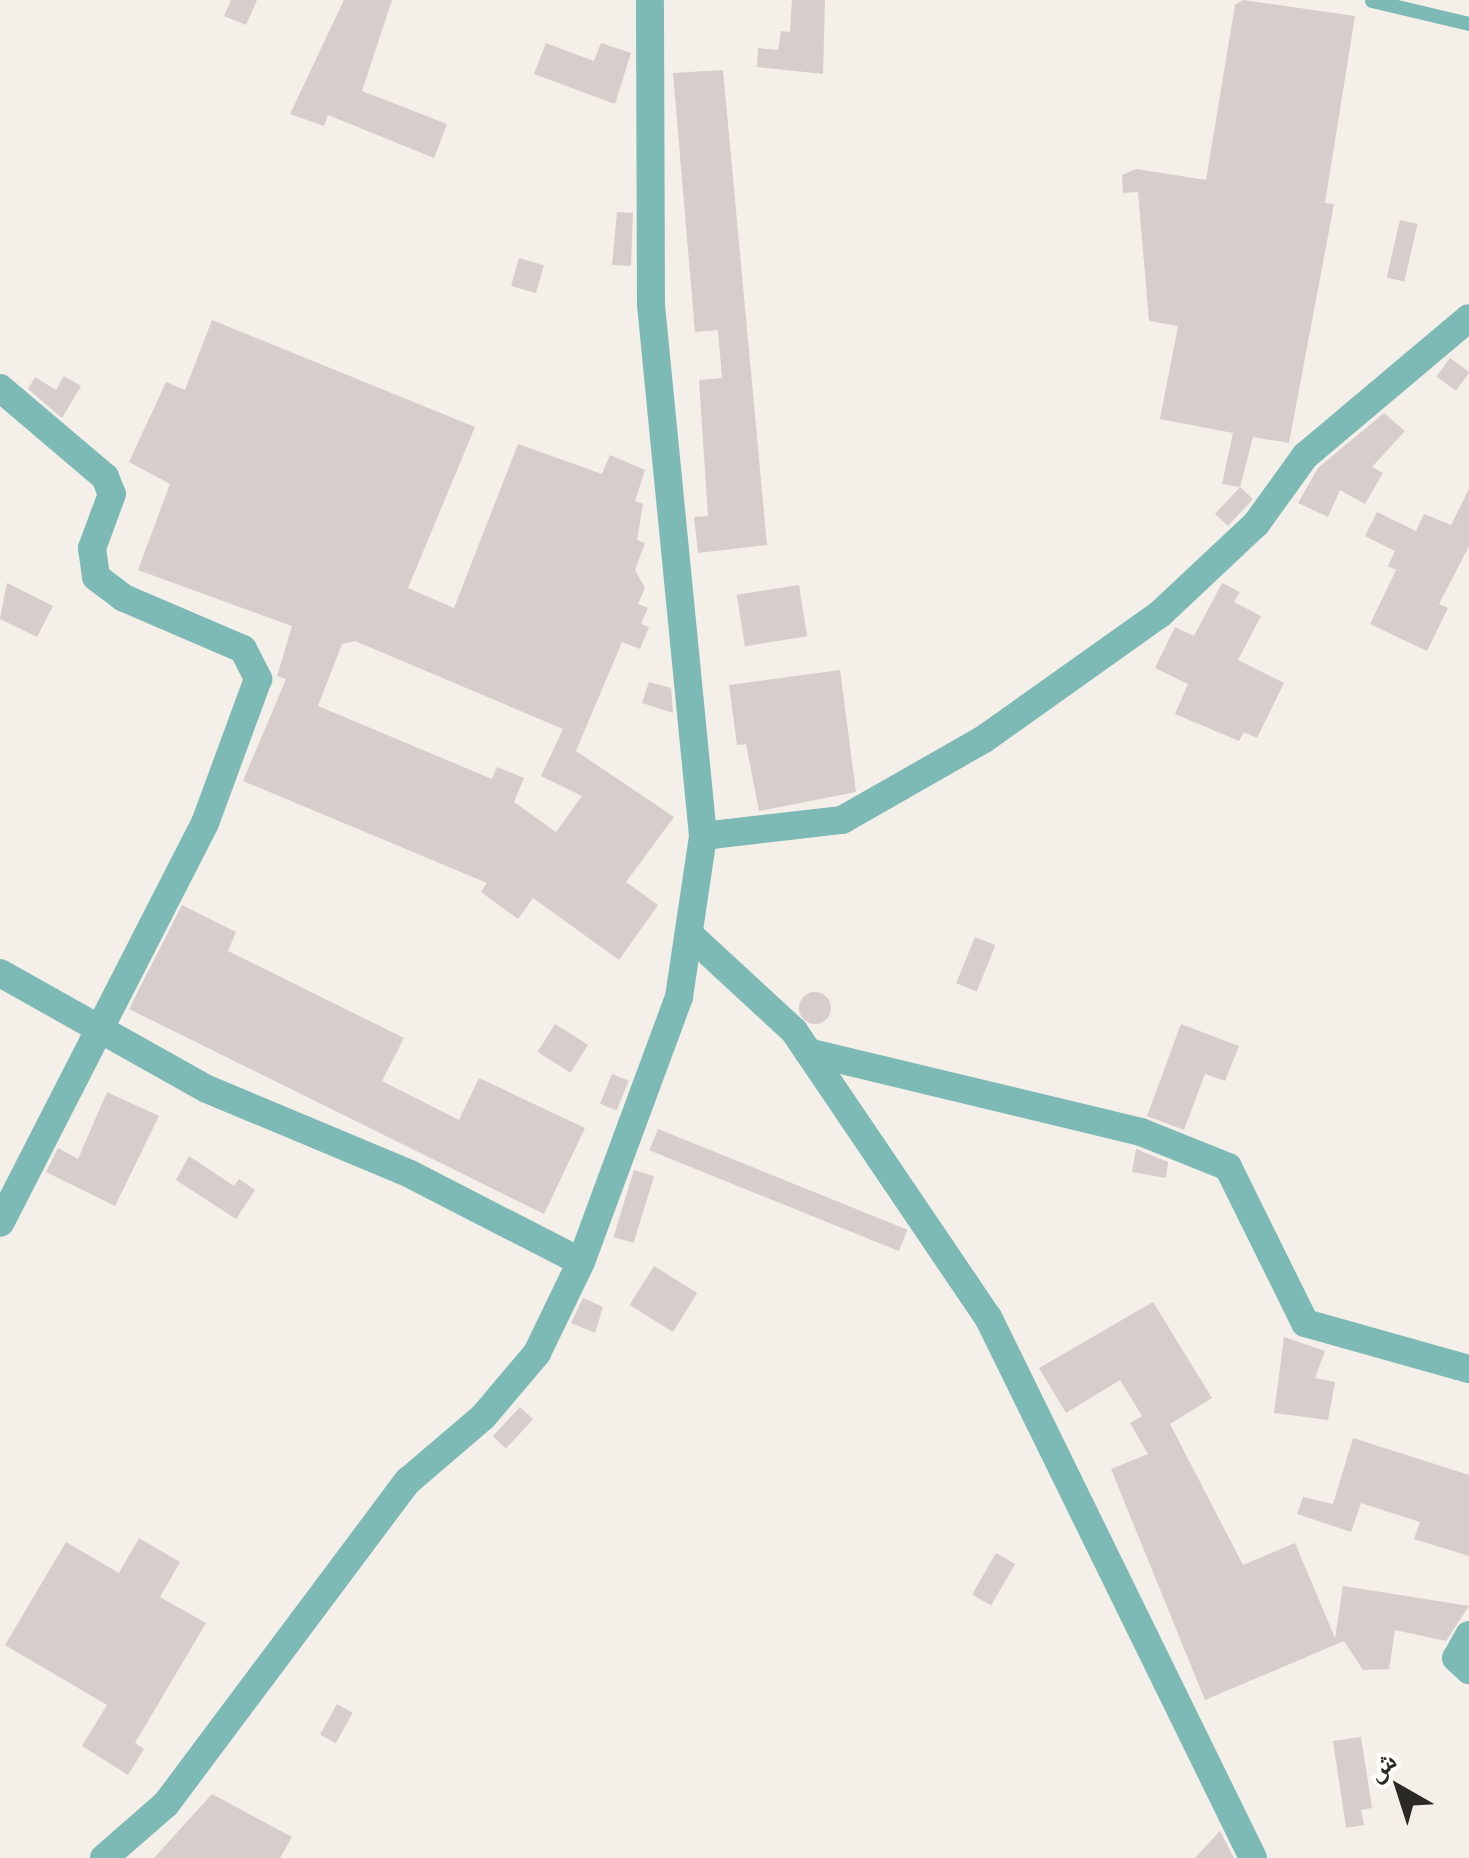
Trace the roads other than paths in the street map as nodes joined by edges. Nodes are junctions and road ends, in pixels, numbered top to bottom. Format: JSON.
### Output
{"nodes":[{"id":1,"x":650,"y":0,"type":"edge"},
{"id":2,"x":1372,"y":1,"type":"edge"},
{"id":3,"x":1469,"y":24,"type":"edge"},
{"id":4,"x":1469,"y":318,"type":"edge"},
{"id":5,"x":0,"y":388,"type":"edge"},
{"id":6,"x":702,"y":836,"type":"junction"},
{"id":7,"x":690,"y":935,"type":"junction"},
{"id":8,"x":0,"y":973,"type":"edge"},
{"id":9,"x":98,"y":1031,"type":"junction"},
{"id":10,"x":808,"y":1052,"type":"junction"},
{"id":11,"x":0,"y":1223,"type":"edge"},
{"id":12,"x":581,"y":1262,"type":"junction"},
{"id":13,"x":1469,"y":1369,"type":"edge"},
{"id":14,"x":1469,"y":1634,"type":"edge"},
{"id":15,"x":1469,"y":1670,"type":"edge"},
{"id":16,"x":104,"y":1858,"type":"edge"},
{"id":17,"x":1252,"y":1858,"type":"edge"}],
"edges":[{"from":1,"to":6,"type":"street"},
{"from":2,"to":3,"type":"lane"},
{"from":4,"to":6,"type":"street"},
{"from":5,"to":9,"type":"street"},
{"from":6,"to":7,"type":"street"},
{"from":7,"to":10,"type":"street"},
{"from":7,"to":12,"type":"street"},
{"from":8,"to":9,"type":"street"},
{"from":9,"to":11,"type":"street"},
{"from":9,"to":12,"type":"street"},
{"from":10,"to":13,"type":"street"},
{"from":10,"to":17,"type":"street"},
{"from":12,"to":16,"type":"street"},
{"from":14,"to":15,"type":"street"}]}
